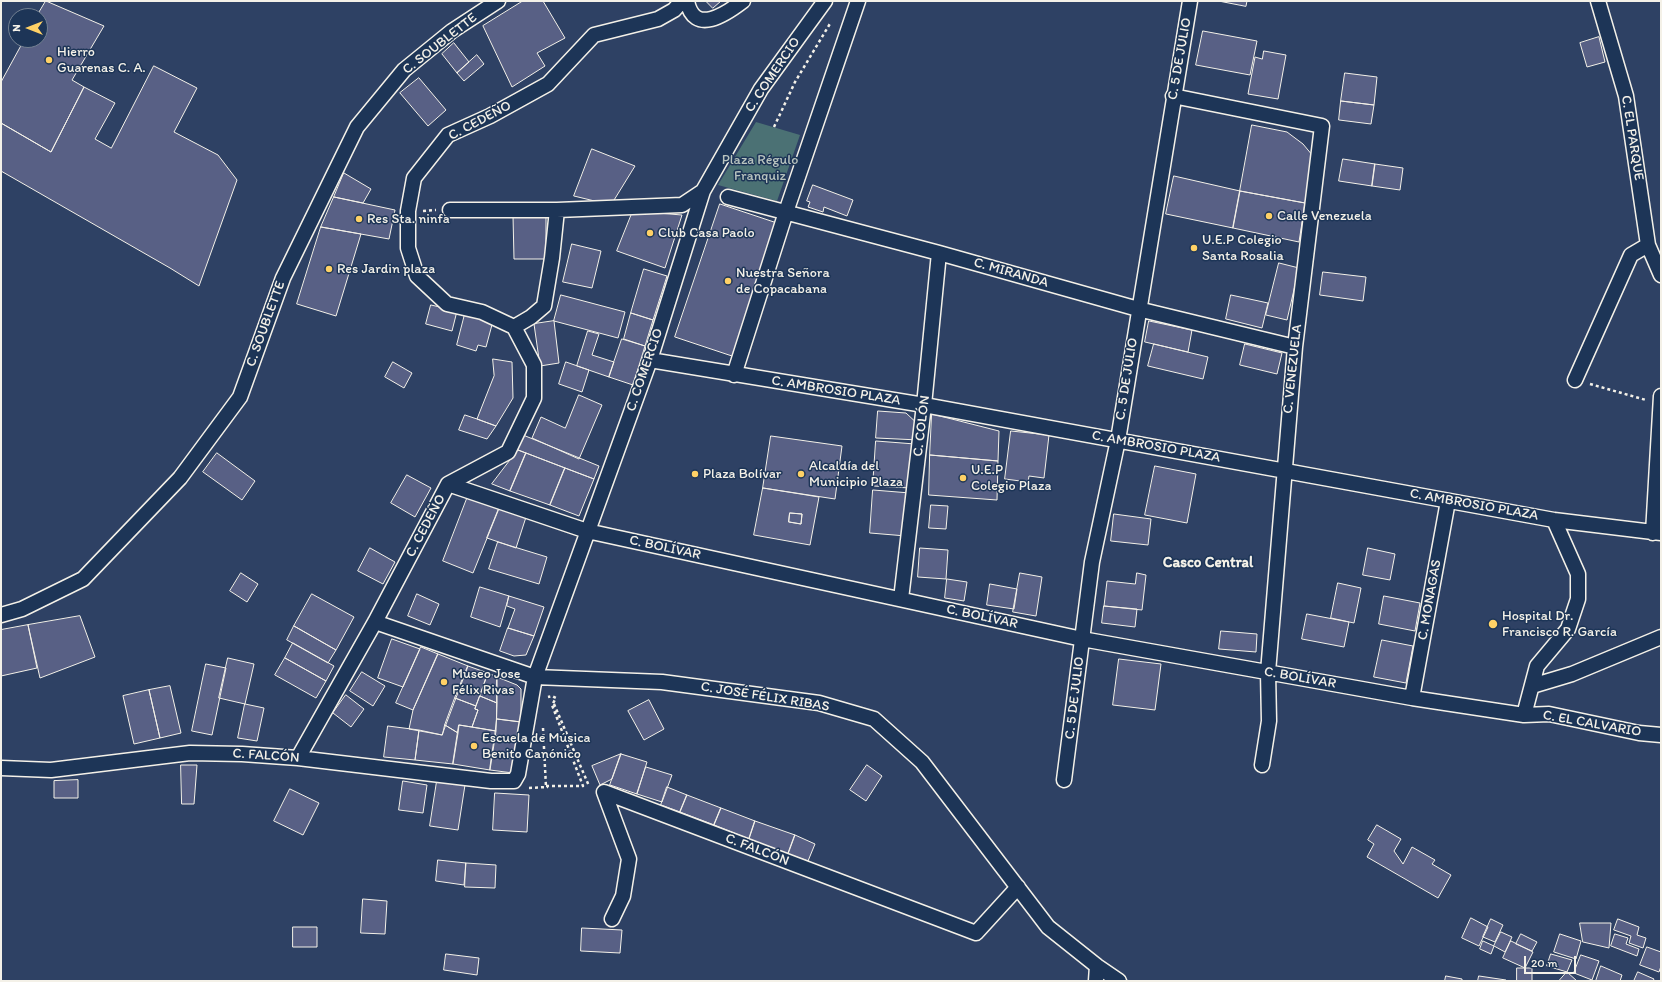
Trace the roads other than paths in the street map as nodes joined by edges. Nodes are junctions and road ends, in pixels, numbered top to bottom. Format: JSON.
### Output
{"nodes":[{"id":1,"x":498,"y":1,"type":"edge"},
{"id":2,"x":682,"y":1,"type":"edge"},
{"id":3,"x":687,"y":1,"type":"edge"},
{"id":4,"x":743,"y":1,"type":"edge"},
{"id":5,"x":825,"y":1,"type":"edge"},
{"id":6,"x":858,"y":1,"type":"edge"},
{"id":7,"x":1190,"y":1,"type":"edge"},
{"id":8,"x":1598,"y":1,"type":"edge"},
{"id":9,"x":1173,"y":96,"type":"junction"},
{"id":10,"x":702,"y":191,"type":"junction"},
{"id":11,"x":728,"y":197,"type":"dead end"},
{"id":12,"x":450,"y":210,"type":"road end"},
{"id":13,"x":556,"y":210,"type":"junction"},
{"id":14,"x":786,"y":212,"type":"junction"},
{"id":15,"x":1648,"y":245,"type":"junction"},
{"id":16,"x":939,"y":253,"type":"junction"},
{"id":17,"x":1661,"y":275,"type":"edge"},
{"id":18,"x":1138,"y":309,"type":"junction"},
{"id":19,"x":514,"y":327,"type":"junction"},
{"id":20,"x":1295,"y":346,"type":"junction"},
{"id":21,"x":650,"y":360,"type":"junction"},
{"id":22,"x":734,"y":375,"type":"junction"},
{"id":23,"x":1575,"y":380,"type":"road end"},
{"id":24,"x":1661,"y":400,"type":"edge"},
{"id":25,"x":924,"y":405,"type":"junction"},
{"id":26,"x":1118,"y":440,"type":"junction"},
{"id":27,"x":1284,"y":470,"type":"junction"},
{"id":28,"x":448,"y":484,"type":"junction"},
{"id":29,"x":1448,"y":501,"type":"junction"},
{"id":30,"x":1554,"y":520,"type":"junction"},
{"id":31,"x":587,"y":531,"type":"junction"},
{"id":32,"x":1657,"y":533,"type":"edge"},
{"id":33,"x":901,"y":599,"type":"junction"},
{"id":34,"x":1,"y":615,"type":"edge"},
{"id":35,"x":375,"y":622,"type":"junction"},
{"id":36,"x":1661,"y":637,"type":"edge"},
{"id":37,"x":1082,"y":639,"type":"junction"},
{"id":38,"x":1268,"y":672,"type":"junction"},
{"id":39,"x":535,"y":678,"type":"junction"},
{"id":40,"x":1532,"y":686,"type":"junction"},
{"id":41,"x":1412,"y":698,"type":"junction"},
{"id":42,"x":1524,"y":715,"type":"junction"},
{"id":43,"x":1661,"y":735,"type":"edge"},
{"id":44,"x":298,"y":758,"type":"junction"},
{"id":45,"x":1262,"y":765,"type":"dead end"},
{"id":46,"x":1,"y":768,"type":"edge"},
{"id":47,"x":1064,"y":780,"type":"dead end"},
{"id":48,"x":514,"y":781,"type":"joint"},
{"id":49,"x":1018,"y":887,"type":"junction"},
{"id":50,"x":612,"y":919,"type":"dead end"},
{"id":51,"x":1097,"y":966,"type":"junction"},
{"id":52,"x":1096,"y":981,"type":"edge"},
{"id":53,"x":1119,"y":981,"type":"edge"}],
"edges":[{"from":1,"to":34,"type":"street","name":"C. SOUBLETTE"},
{"from":2,"to":19,"type":"street","name":"C. CEDEÑO"},
{"from":3,"to":4,"type":"street"},
{"from":5,"to":10,"type":"street","name":"C. COMERCIO"},
{"from":6,"to":14,"type":"street"},
{"from":7,"to":9,"type":"street","name":"C. 5 DE JULIO"},
{"from":8,"to":15,"type":"street","name":"C. EL PARQUE"},
{"from":9,"to":18,"type":"street","name":"C. 5 DE JULIO"},
{"from":9,"to":20,"type":"street","name":"C. VENEZUELA"},
{"from":10,"to":13,"type":"street"},
{"from":10,"to":21,"type":"street","name":"C. COMERCIO"},
{"from":11,"to":14,"type":"street","name":"C. MIRANDA"},
{"from":12,"to":13,"type":"street"},
{"from":13,"to":19,"type":"street"},
{"from":14,"to":16,"type":"street","name":"C. MIRANDA"},
{"from":14,"to":22,"type":"street"},
{"from":15,"to":17,"type":"street","name":"C. EL PARQUE"},
{"from":15,"to":23,"type":"street"},
{"from":16,"to":18,"type":"street","name":"C. MIRANDA"},
{"from":16,"to":25,"type":"street","name":"C. COLÓN"},
{"from":18,"to":20,"type":"street","name":"C. MIRANDA"},
{"from":18,"to":26,"type":"street","name":"C. 5 DE JULIO"},
{"from":19,"to":28,"type":"street","name":"C. CEDEÑO"},
{"from":20,"to":27,"type":"street","name":"C. VENEZUELA"},
{"from":21,"to":22,"type":"street","name":"C. AMBROSIO PLAZA"},
{"from":21,"to":31,"type":"street","name":"C. COMERCIO"},
{"from":22,"to":25,"type":"street","name":"C. AMBROSIO PLAZA"},
{"from":24,"to":32,"type":"street"},
{"from":25,"to":26,"type":"street","name":"C. AMBROSIO PLAZA"},
{"from":25,"to":33,"type":"street","name":"C. COLÓN"},
{"from":26,"to":27,"type":"street","name":"C. AMBROSIO PLAZA"},
{"from":26,"to":37,"type":"street","name":"C. 5 DE JULIO"},
{"from":27,"to":29,"type":"street","name":"C. AMBROSIO PLAZA"},
{"from":27,"to":38,"type":"street","name":"C. VENEZUELA"},
{"from":28,"to":31,"type":"street","name":"C. BOLÍVAR"},
{"from":28,"to":35,"type":"street","name":"C. CEDEÑO"},
{"from":29,"to":30,"type":"street","name":"C. AMBROSIO PLAZA"},
{"from":29,"to":41,"type":"street","name":"C. MONAGAS"},
{"from":30,"to":32,"type":"street","name":"C. AMBROSIO PLAZA"},
{"from":30,"to":40,"type":"street"},
{"from":31,"to":33,"type":"street","name":"C. BOLÍVAR"},
{"from":31,"to":39,"type":"street","name":"C. COMERCIO"},
{"from":33,"to":37,"type":"street","name":"C. BOLÍVAR"},
{"from":35,"to":39,"type":"street","name":"C. JOSÉ FÉLIX RIBAS"},
{"from":35,"to":44,"type":"street","name":"C. CEDEÑO"},
{"from":36,"to":40,"type":"street"},
{"from":37,"to":38,"type":"street","name":"C. BOLÍVAR"},
{"from":37,"to":47,"type":"street","name":"C. 5 DE JULIO"},
{"from":38,"to":41,"type":"street","name":"C. BOLÍVAR"},
{"from":38,"to":45,"type":"street","name":"C. VENEZUELA"},
{"from":39,"to":48,"type":"street","name":"C. COMERCIO"},
{"from":39,"to":49,"type":"street","name":"C. JOSÉ FÉLIX RIBAS"},
{"from":40,"to":42,"type":"street"},
{"from":41,"to":42,"type":"street","name":"C. BOLÍVAR"},
{"from":42,"to":43,"type":"street","name":"C. EL CALVARIO"},
{"from":44,"to":46,"type":"street","name":"C. FALCÓN"},
{"from":44,"to":48,"type":"street","name":"C. FALCÓN"},
{"from":49,"to":50,"type":"street","name":"C. FALCÓN"},
{"from":49,"to":51,"type":"street","name":"C. JOSÉ FÉLIX RIBAS"},
{"from":51,"to":52,"type":"street"},
{"from":51,"to":53,"type":"street","name":"C. JOSÉ FÉLIX RIBAS"}]}
